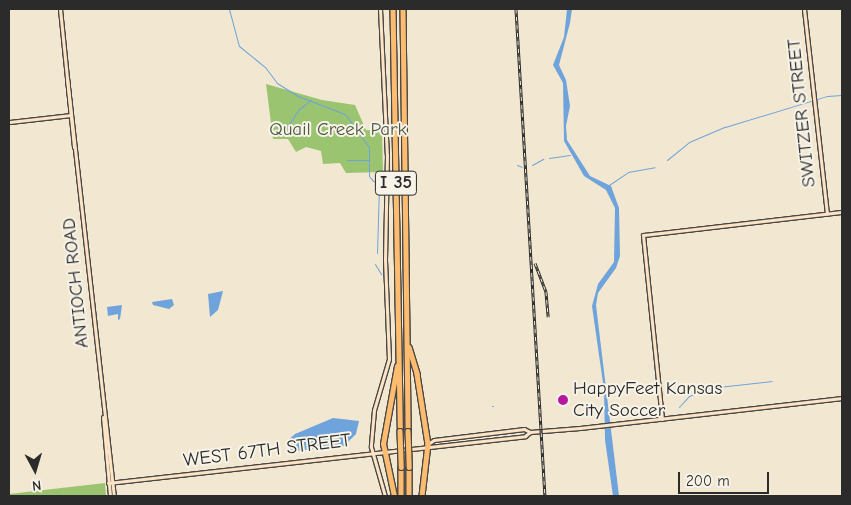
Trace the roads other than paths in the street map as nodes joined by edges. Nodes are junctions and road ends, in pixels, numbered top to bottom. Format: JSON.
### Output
{"nodes":[{"id":1,"x":60,"y":9,"type":"edge"},
{"id":2,"x":380,"y":9,"type":"edge"},
{"id":3,"x":393,"y":9,"type":"edge"},
{"id":4,"x":403,"y":9,"type":"edge"},
{"id":5,"x":804,"y":9,"type":"edge"},
{"id":6,"x":72,"y":115,"type":"junction"},
{"id":7,"x":9,"y":122,"type":"edge"},
{"id":8,"x":842,"y":212,"type":"edge"},
{"id":9,"x":827,"y":214,"type":"junction"},
{"id":10,"x":407,"y":341,"type":"junction"},
{"id":11,"x":399,"y":357,"type":"junction"},
{"id":12,"x":842,"y":398,"type":"edge"},
{"id":13,"x":103,"y":414,"type":"junction"},
{"id":14,"x":662,"y":418,"type":"junction"},
{"id":15,"x":530,"y":432,"type":"junction"},
{"id":16,"x":466,"y":436,"type":"junction"},
{"id":17,"x":466,"y":443,"type":"junction"},
{"id":18,"x":428,"y":444,"type":"junction"},
{"id":19,"x":383,"y":451,"type":"junction"},
{"id":20,"x":372,"y":452,"type":"junction"},
{"id":21,"x":113,"y":482,"type":"junction"},
{"id":22,"x":108,"y":483,"type":"junction"},
{"id":23,"x":110,"y":496,"type":"edge"},
{"id":24,"x":114,"y":496,"type":"edge"},
{"id":25,"x":385,"y":496,"type":"edge"},
{"id":26,"x":394,"y":496,"type":"edge"},
{"id":27,"x":401,"y":496,"type":"edge"},
{"id":28,"x":409,"y":496,"type":"edge"},
{"id":29,"x":422,"y":496,"type":"edge"}],
"edges":[{"from":1,"to":6,"type":"street","name":"ANTIOCH ROAD"},
{"from":2,"to":20,"type":"street"},
{"from":3,"to":11,"type":"highway","number":"I 35"},
{"from":4,"to":10,"type":"highway","number":"I 35"},
{"from":5,"to":9,"type":"street","name":"SWITZER STREET"},
{"from":6,"to":7,"type":"street"},
{"from":6,"to":13,"type":"street","name":"ANTIOCH ROAD"},
{"from":8,"to":9,"type":"street"},
{"from":9,"to":14,"type":"street"},
{"from":10,"to":18,"type":"highway"},
{"from":10,"to":28,"type":"highway","number":"I 35","bridge":true},
{"from":11,"to":19,"type":"highway"},
{"from":11,"to":27,"type":"highway","number":"I 35","bridge":true},
{"from":12,"to":14,"type":"street","name":"WEST 67TH STREET"},
{"from":13,"to":21,"type":"street","name":"ANTIOCH ROAD"},
{"from":13,"to":22,"type":"street","name":"ANTIOCH ROAD"},
{"from":14,"to":15,"type":"street","name":"WEST 67TH STREET"},
{"from":15,"to":16,"type":"street","name":"WEST 67TH STREET"},
{"from":15,"to":17,"type":"street","name":"WEST 67TH STREET"},
{"from":16,"to":17,"type":"street"},
{"from":16,"to":18,"type":"street","name":"WEST 67TH STREET"},
{"from":17,"to":18,"type":"street","name":"WEST 67TH STREET"},
{"from":18,"to":19,"type":"street","name":"WEST 67TH STREET"},
{"from":18,"to":29,"type":"highway"},
{"from":19,"to":20,"type":"street","name":"WEST 67TH STREET"},
{"from":19,"to":26,"type":"highway"},
{"from":20,"to":21,"type":"street","name":"WEST 67TH STREET"},
{"from":20,"to":25,"type":"street"},
{"from":21,"to":22,"type":"street","name":"WEST 67TH STREET"},
{"from":21,"to":24,"type":"street","name":"ANTIOCH ROAD"},
{"from":22,"to":23,"type":"street","name":"ANTIOCH ROAD"}]}
